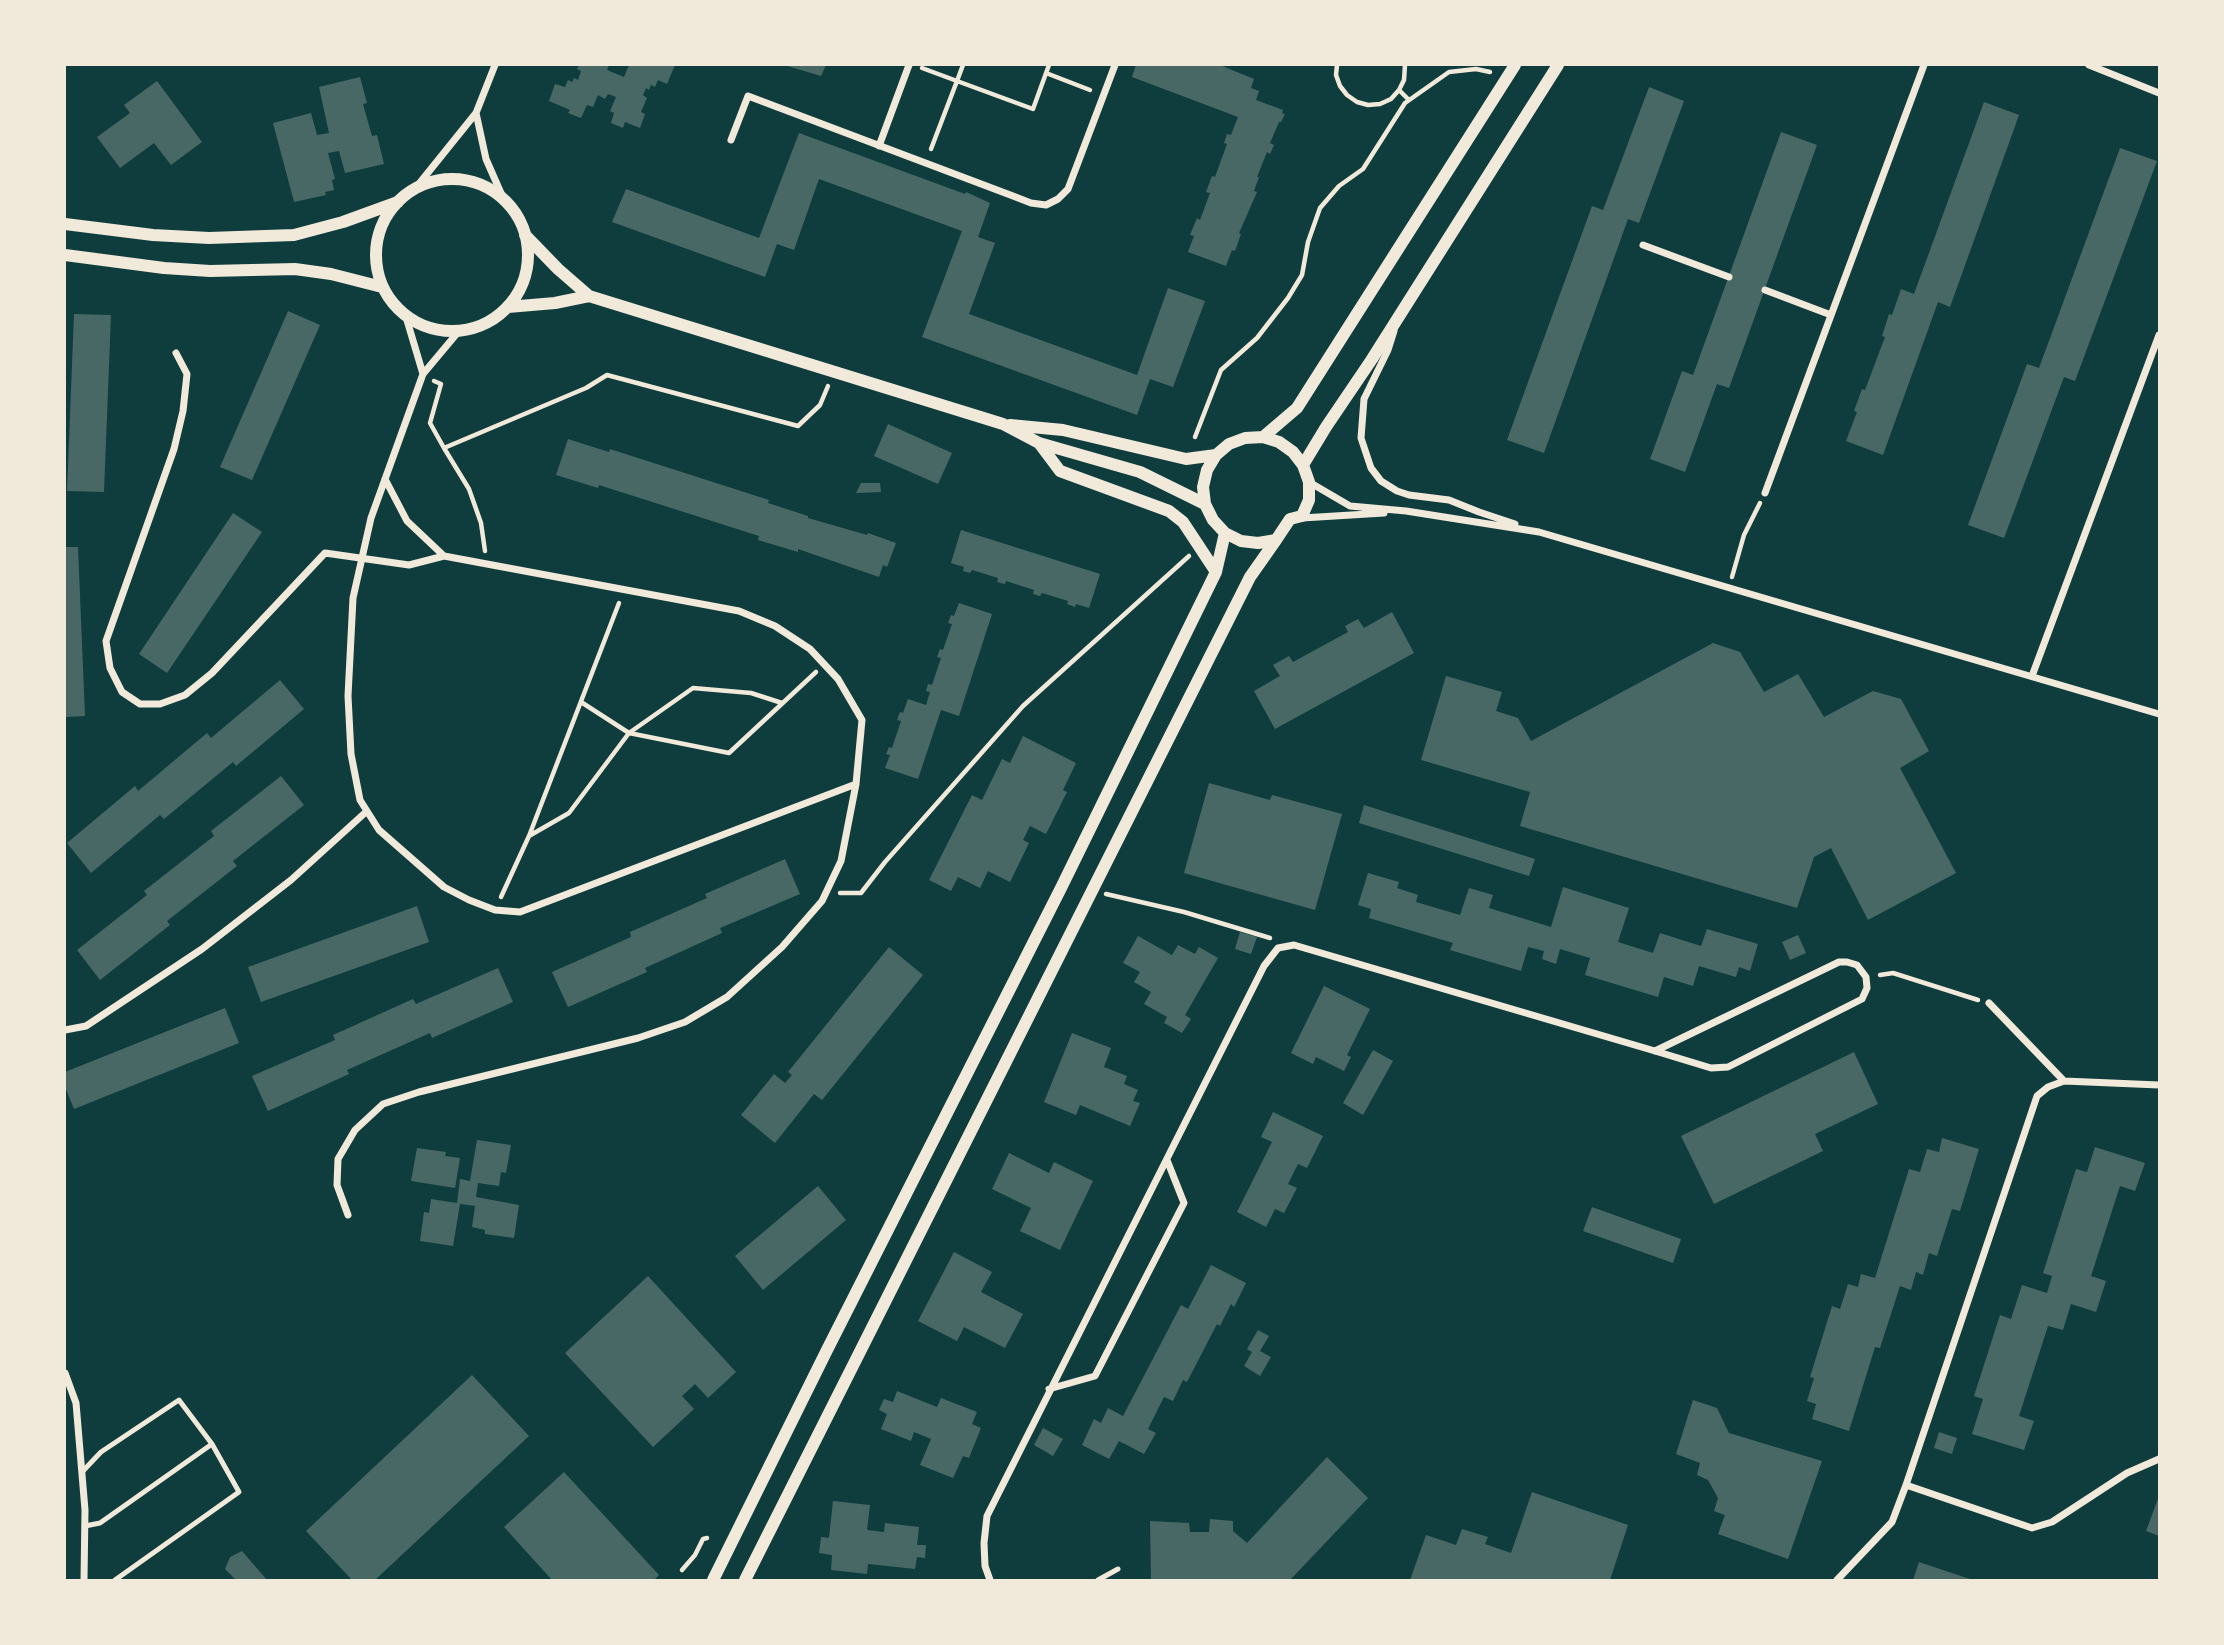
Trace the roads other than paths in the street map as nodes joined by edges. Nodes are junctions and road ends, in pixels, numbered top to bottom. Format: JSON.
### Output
{"nodes":[{"id":1,"x":495,"y":65,"type":"edge"},
{"id":2,"x":909,"y":65,"type":"edge"},
{"id":3,"x":1115,"y":65,"type":"edge"},
{"id":4,"x":1515,"y":65,"type":"edge"},
{"id":5,"x":1558,"y":65,"type":"edge"},
{"id":6,"x":1924,"y":65,"type":"edge"},
{"id":7,"x":2089,"y":65,"type":"edge"},
{"id":8,"x":2159,"y":93,"type":"edge"},
{"id":9,"x":476,"y":113,"type":"junction"},
{"id":10,"x":731,"y":140,"type":"dead end"},
{"id":11,"x":879,"y":146,"type":"junction"},
{"id":12,"x":414,"y":190,"type":"junction"},
{"id":13,"x":504,"y":200,"type":"junction"},
{"id":14,"x":398,"y":201,"type":"junction"},
{"id":15,"x":65,"y":223,"type":"edge"},
{"id":16,"x":525,"y":235,"type":"junction"},
{"id":17,"x":1643,"y":245,"type":"dead end"},
{"id":18,"x":65,"y":255,"type":"edge"},
{"id":19,"x":1729,"y":276,"type":"dead end"},
{"id":20,"x":382,"y":287,"type":"junction"},
{"id":21,"x":1765,"y":290,"type":"dead end"},
{"id":22,"x":589,"y":296,"type":"junction"},
{"id":23,"x":508,"y":307,"type":"junction"},
{"id":24,"x":1831,"y":315,"type":"junction"},
{"id":25,"x":406,"y":317,"type":"junction"},
{"id":26,"x":1398,"y":319,"type":"junction"},
{"id":27,"x":459,"y":331,"type":"junction"},
{"id":28,"x":2159,"y":335,"type":"edge"},
{"id":29,"x":176,"y":353,"type":"dead end"},
{"id":30,"x":422,"y":374,"type":"junction"},
{"id":31,"x":1003,"y":424,"type":"junction"},
{"id":32,"x":1263,"y":437,"type":"junction"},
{"id":33,"x":1040,"y":443,"type":"junction"},
{"id":34,"x":1216,"y":456,"type":"junction"},
{"id":35,"x":1303,"y":465,"type":"junction"},
{"id":36,"x":385,"y":480,"type":"junction"},
{"id":37,"x":1309,"y":482,"type":"junction"},
{"id":38,"x":1765,"y":493,"type":"road end"},
{"id":39,"x":1205,"y":504,"type":"junction"},
{"id":40,"x":1406,"y":511,"type":"junction"},
{"id":41,"x":1290,"y":519,"type":"junction"},
{"id":42,"x":1539,"y":531,"type":"junction"},
{"id":43,"x":1225,"y":533,"type":"junction"},
{"id":44,"x":1276,"y":540,"type":"junction"},
{"id":45,"x":444,"y":556,"type":"junction"},
{"id":46,"x":361,"y":558,"type":"junction"},
{"id":47,"x":1216,"y":572,"type":"junction"},
{"id":48,"x":2032,"y":676,"type":"junction"},
{"id":49,"x":2159,"y":713,"type":"edge"},
{"id":50,"x":856,"y":784,"type":"junction"},
{"id":51,"x":367,"y":811,"type":"junction"},
{"id":52,"x":1989,"y":1003,"type":"road end"},
{"id":53,"x":65,"y":1030,"type":"edge"},
{"id":54,"x":1655,"y":1051,"type":"junction"},
{"id":55,"x":2064,"y":1081,"type":"junction"},
{"id":56,"x":2159,"y":1085,"type":"edge"},
{"id":57,"x":1167,"y":1160,"type":"junction"},
{"id":58,"x":348,"y":1215,"type":"dead end"},
{"id":59,"x":65,"y":1373,"type":"edge"},
{"id":60,"x":1049,"y":1389,"type":"junction"},
{"id":61,"x":212,"y":1444,"type":"junction"},
{"id":62,"x":2159,"y":1459,"type":"edge"},
{"id":63,"x":82,"y":1472,"type":"junction"},
{"id":64,"x":1906,"y":1485,"type":"junction"},
{"id":65,"x":85,"y":1526,"type":"junction"},
{"id":66,"x":1118,"y":1569,"type":"dead end"},
{"id":67,"x":84,"y":1580,"type":"edge"},
{"id":68,"x":115,"y":1580,"type":"edge"},
{"id":69,"x":713,"y":1580,"type":"edge"},
{"id":70,"x":744,"y":1580,"type":"edge"},
{"id":71,"x":990,"y":1580,"type":"edge"},
{"id":72,"x":1098,"y":1580,"type":"edge"},
{"id":73,"x":1838,"y":1580,"type":"edge"}],
"edges":[{"from":1,"to":9,"type":"street"},
{"from":2,"to":11,"type":"street"},
{"from":3,"to":11,"type":"street"},
{"from":4,"to":32,"type":"street"},
{"from":5,"to":26,"type":"street"},
{"from":6,"to":24,"type":"street"},
{"from":7,"to":8,"type":"street"},
{"from":9,"to":12,"type":"street"},
{"from":9,"to":13,"type":"street"},
{"from":10,"to":11,"type":"street"},
{"from":12,"to":13,"type":"street"},
{"from":12,"to":14,"type":"street"},
{"from":13,"to":16,"type":"street"},
{"from":14,"to":15,"type":"street"},
{"from":14,"to":20,"type":"street"},
{"from":16,"to":22,"type":"street"},
{"from":16,"to":23,"type":"street"},
{"from":17,"to":19,"type":"street"},
{"from":18,"to":20,"type":"street"},
{"from":20,"to":25,"type":"street"},
{"from":21,"to":24,"type":"street"},
{"from":22,"to":23,"type":"street"},
{"from":22,"to":31,"type":"street"},
{"from":23,"to":27,"type":"street"},
{"from":24,"to":38,"type":"street"},
{"from":25,"to":27,"type":"street"},
{"from":25,"to":30,"type":"street"},
{"from":26,"to":35,"type":"street"},
{"from":26,"to":42,"type":"street"},
{"from":27,"to":30,"type":"street"},
{"from":28,"to":48,"type":"street"},
{"from":29,"to":46,"type":"street"},
{"from":30,"to":36,"type":"street"},
{"from":31,"to":33,"type":"street"},
{"from":31,"to":34,"type":"street"},
{"from":32,"to":34,"type":"street"},
{"from":32,"to":35,"type":"street"},
{"from":33,"to":39,"type":"street"},
{"from":33,"to":47,"type":"street"},
{"from":34,"to":39,"type":"street"},
{"from":35,"to":37,"type":"street"},
{"from":36,"to":45,"type":"street"},
{"from":36,"to":46,"type":"street"},
{"from":37,"to":40,"type":"street"},
{"from":37,"to":41,"type":"street"},
{"from":39,"to":43,"type":"street"},
{"from":40,"to":41,"type":"street"},
{"from":40,"to":42,"type":"street"},
{"from":41,"to":44,"type":"street"},
{"from":42,"to":48,"type":"street"},
{"from":43,"to":44,"type":"street"},
{"from":43,"to":47,"type":"street"},
{"from":44,"to":70,"type":"street"},
{"from":45,"to":46,"type":"street"},
{"from":45,"to":50,"type":"street"},
{"from":46,"to":51,"type":"street"},
{"from":47,"to":69,"type":"street"},
{"from":48,"to":49,"type":"street"},
{"from":50,"to":51,"type":"street"},
{"from":50,"to":58,"type":"street"},
{"from":51,"to":53,"type":"street"},
{"from":52,"to":55,"type":"street"},
{"from":54,"to":54,"type":"street"},
{"from":54,"to":57,"type":"street"},
{"from":55,"to":56,"type":"street"},
{"from":55,"to":64,"type":"street"},
{"from":57,"to":60,"type":"street"},
{"from":57,"to":60,"type":"street"},
{"from":59,"to":63,"type":"street"},
{"from":60,"to":71,"type":"street"},
{"from":61,"to":63,"type":"lane"},
{"from":61,"to":65,"type":"lane"},
{"from":61,"to":68,"type":"lane"},
{"from":62,"to":64,"type":"street"},
{"from":63,"to":65,"type":"street"},
{"from":64,"to":73,"type":"street"},
{"from":65,"to":67,"type":"street"},
{"from":66,"to":72,"type":"lane"}]}
